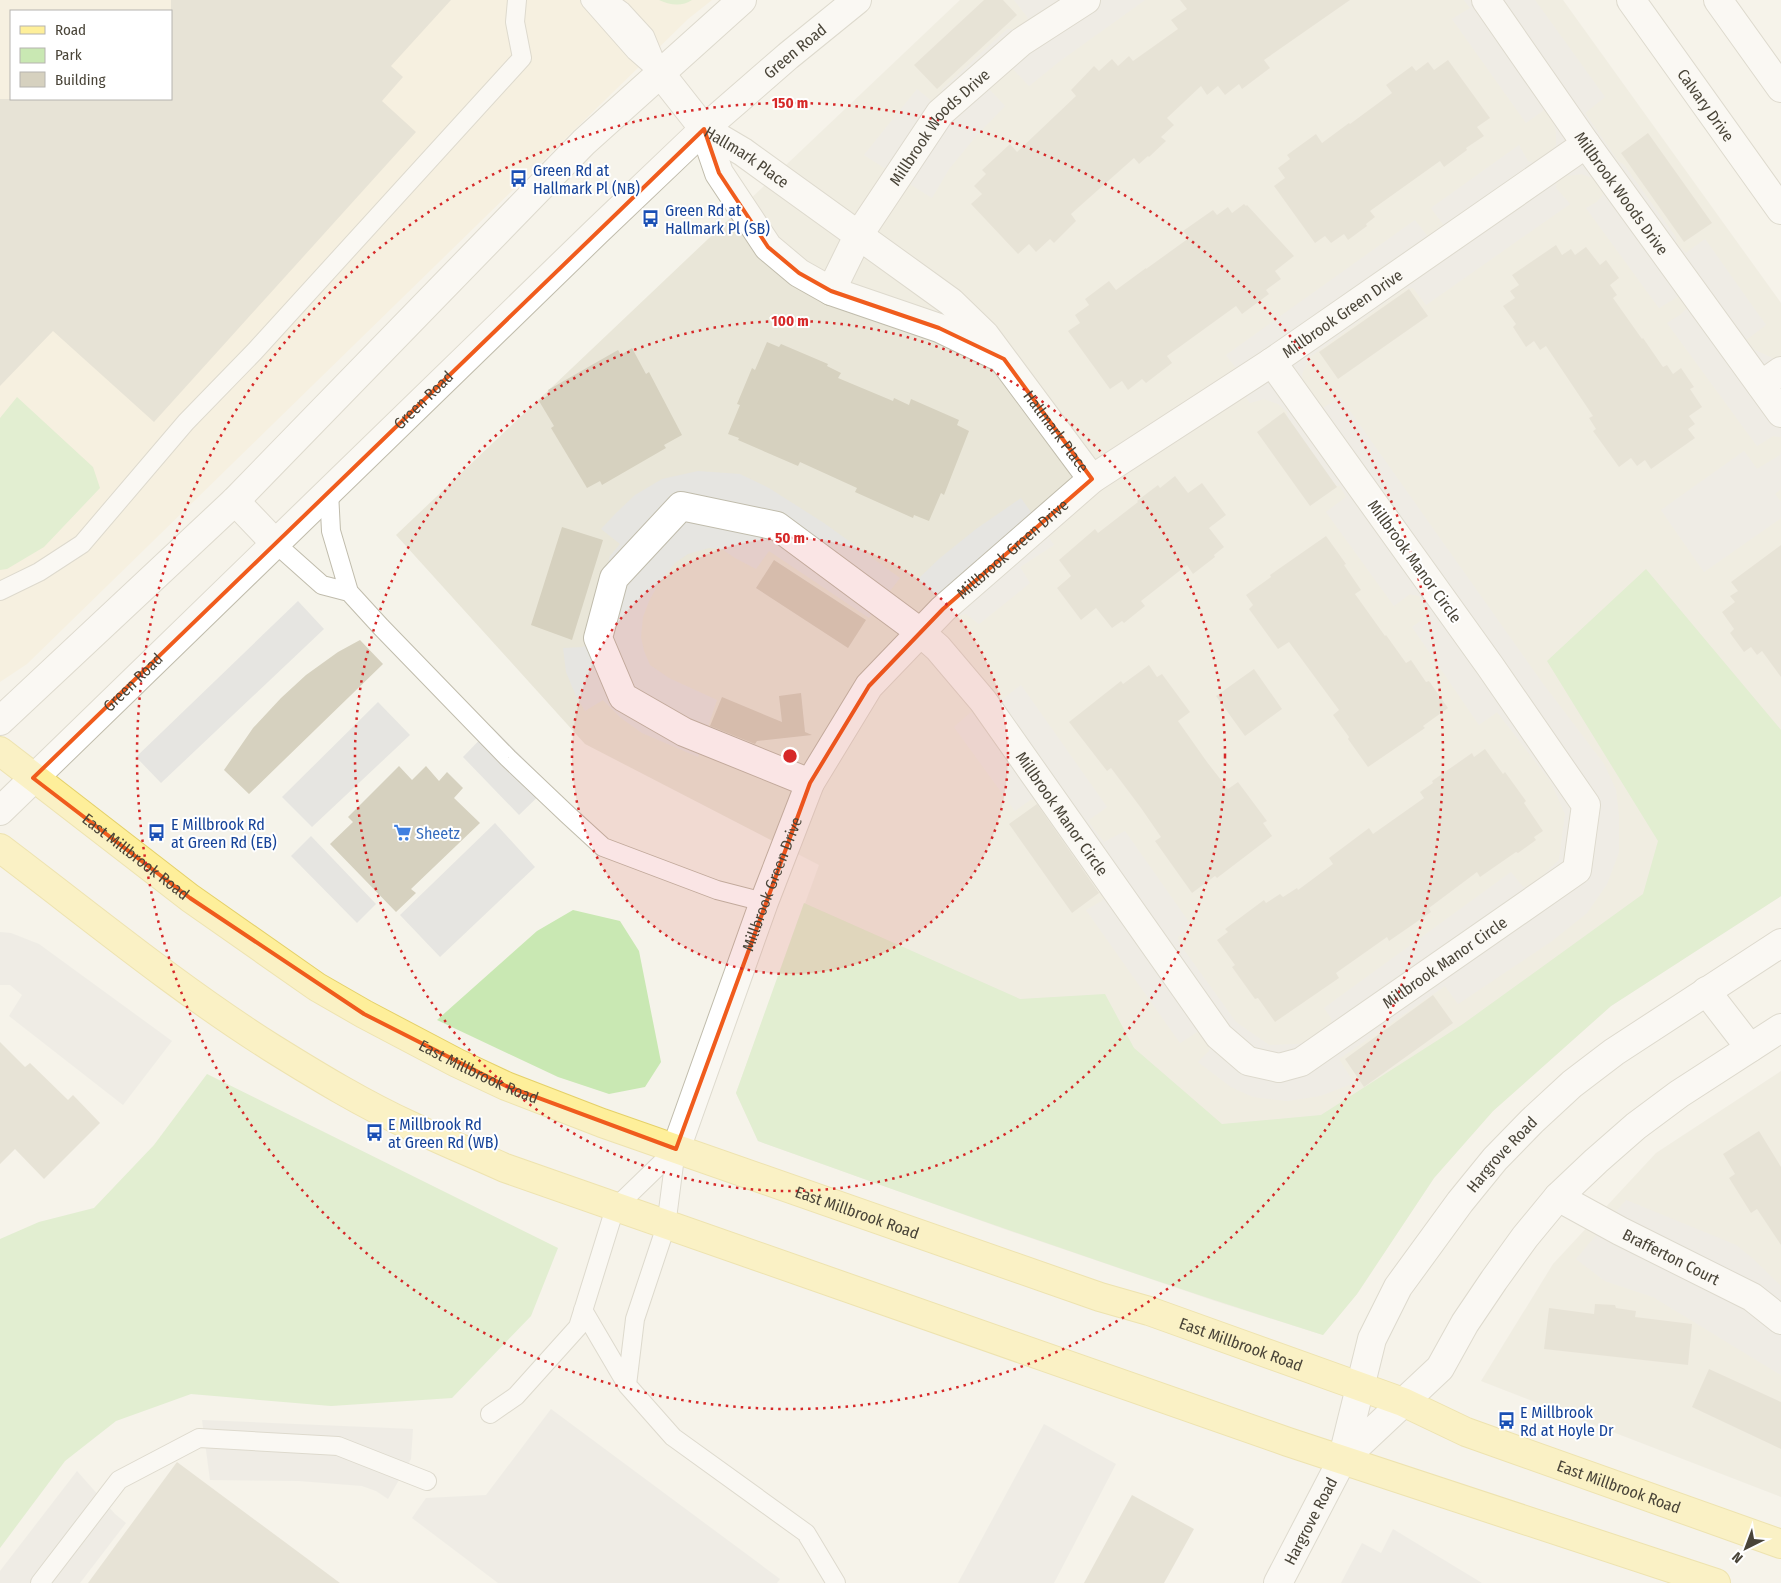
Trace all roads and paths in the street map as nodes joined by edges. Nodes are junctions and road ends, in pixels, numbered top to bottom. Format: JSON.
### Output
{"nodes":[{"id":1,"x":517,"y":0,"type":"edge"},
{"id":2,"x":590,"y":0,"type":"edge"},
{"id":3,"x":607,"y":0,"type":"edge"},
{"id":4,"x":742,"y":0,"type":"edge"},
{"id":5,"x":857,"y":0,"type":"edge"},
{"id":6,"x":1086,"y":0,"type":"edge"},
{"id":7,"x":1486,"y":0,"type":"edge"},
{"id":8,"x":1631,"y":0,"type":"edge"},
{"id":9,"x":1718,"y":0,"type":"edge"},
{"id":10,"x":660,"y":73,"type":"junction"},
{"id":11,"x":1781,"y":88,"type":"edge"},
{"id":12,"x":704,"y":129,"type":"junction"},
{"id":13,"x":1586,"y":144,"type":"junction"},
{"id":14,"x":1781,"y":210,"type":"edge"},
{"id":15,"x":858,"y":236,"type":"junction"},
{"id":16,"x":831,"y":291,"type":"junction"},
{"id":17,"x":1004,"y":359,"type":"junction"},
{"id":18,"x":1272,"y":362,"type":"junction"},
{"id":19,"x":1771,"y":378,"type":"edge"},
{"id":20,"x":1781,"y":413,"type":"edge"},
{"id":21,"x":1092,"y":479,"type":"junction"},
{"id":22,"x":329,"y":492,"type":"junction"},
{"id":23,"x":235,"y":501,"type":"junction"},
{"id":24,"x":276,"y":544,"type":"junction"},
{"id":25,"x":0,"y":591,"type":"edge"},
{"id":26,"x":349,"y":592,"type":"junction"},
{"id":27,"x":920,"y":632,"type":"junction"},
{"id":28,"x":0,"y":722,"type":"edge"},
{"id":29,"x":0,"y":751,"type":"edge"},
{"id":30,"x":33,"y":778,"type":"junction"},
{"id":31,"x":810,"y":783,"type":"junction"},
{"id":32,"x":0,"y":810,"type":"edge"},
{"id":33,"x":0,"y":848,"type":"edge"},
{"id":34,"x":764,"y":902,"type":"junction"},
{"id":35,"x":1781,"y":943,"type":"edge"},
{"id":36,"x":1706,"y":991,"type":"junction"},
{"id":37,"x":1781,"y":1028,"type":"edge"},
{"id":38,"x":1750,"y":1048,"type":"junction"},
{"id":39,"x":676,"y":1149,"type":"junction"},
{"id":40,"x":1558,"y":1197,"type":"junction"},
{"id":41,"x":615,"y":1208,"type":"junction"},
{"id":42,"x":666,"y":1226,"type":"junction"},
{"id":43,"x":583,"y":1310,"type":"junction"},
{"id":44,"x":1781,"y":1320,"type":"edge"},
{"id":45,"x":627,"y":1385,"type":"junction"},
{"id":46,"x":1360,"y":1387,"type":"junction"},
{"id":47,"x":1402,"y":1402,"type":"junction"},
{"id":48,"x":490,"y":1414,"type":"dead end"},
{"id":49,"x":1342,"y":1460,"type":"junction"},
{"id":50,"x":427,"y":1481,"type":"dead end"},
{"id":51,"x":1781,"y":1544,"type":"edge"},
{"id":52,"x":40,"y":1583,"type":"edge"},
{"id":53,"x":836,"y":1583,"type":"edge"},
{"id":54,"x":1278,"y":1583,"type":"edge"},
{"id":55,"x":1716,"y":1583,"type":"edge"}],
"edges":[{"from":1,"to":25,"type":"lane"},
{"from":2,"to":10,"type":"lane"},
{"from":3,"to":10,"type":"lane"},
{"from":4,"to":10,"type":"street"},
{"from":5,"to":12,"type":"street","name":"Green Road"},
{"from":6,"to":15,"type":"street","name":"Millbrook Woods Drive"},
{"from":7,"to":13,"type":"street","name":"Millbrook Woods Drive"},
{"from":8,"to":14,"type":"street","name":"Calvary Drive"},
{"from":9,"to":11,"type":"street"},
{"from":10,"to":12,"type":"street"},
{"from":10,"to":23,"type":"street"},
{"from":12,"to":15,"type":"street","name":"Hallmark Place"},
{"from":12,"to":16,"type":"street","name":"Hallmark Place"},
{"from":12,"to":22,"type":"street","name":"Green Road"},
{"from":13,"to":18,"type":"street","name":"Millbrook Green Drive"},
{"from":13,"to":19,"type":"street","name":"Millbrook Woods Drive"},
{"from":15,"to":16,"type":"street","name":"Millbrook Woods Drive"},
{"from":15,"to":17,"type":"street","name":"Hallmark Place"},
{"from":16,"to":17,"type":"street","name":"Hallmark Place"},
{"from":17,"to":21,"type":"street","name":"Hallmark Place"},
{"from":18,"to":21,"type":"street","name":"Millbrook Green Drive"},
{"from":18,"to":27,"type":"street","name":"Millbrook Manor Circle"},
{"from":19,"to":20,"type":"street","name":"Millbrook Woods Drive"},
{"from":21,"to":27,"type":"street","name":"Millbrook Green Drive"},
{"from":22,"to":24,"type":"street","name":"Green Road"},
{"from":22,"to":26,"type":"lane"},
{"from":23,"to":24,"type":"street"},
{"from":23,"to":28,"type":"street"},
{"from":24,"to":26,"type":"lane"},
{"from":24,"to":30,"type":"street","name":"Green Road"},
{"from":26,"to":34,"type":"lane"},
{"from":27,"to":31,"type":"street","name":"Millbrook Green Drive"},
{"from":27,"to":31,"type":"street","name":"Millbrook Manor Circle"},
{"from":29,"to":30,"type":"main road","name":"East Millbrook Road"},
{"from":30,"to":32,"type":"street","name":"Green Road"},
{"from":30,"to":39,"type":"main road","name":"East Millbrook Road"},
{"from":31,"to":34,"type":"street","name":"Millbrook Green Drive"},
{"from":33,"to":41,"type":"main road"},
{"from":34,"to":39,"type":"street","name":"Millbrook Green Drive"},
{"from":35,"to":36,"type":"street","name":"Hargrove Road"},
{"from":36,"to":38,"type":"street"},
{"from":36,"to":46,"type":"street","name":"Hargrove Road"},
{"from":37,"to":38,"type":"street","name":"Hargrove Road"},
{"from":38,"to":40,"type":"street","name":"Hargrove Road"},
{"from":39,"to":41,"type":"lane"},
{"from":39,"to":42,"type":"lane"},
{"from":39,"to":46,"type":"main road","name":"East Millbrook Road"},
{"from":40,"to":44,"type":"street","name":"Brafferton Court"},
{"from":40,"to":47,"type":"street","name":"Hargrove Road"},
{"from":41,"to":42,"type":"main road"},
{"from":41,"to":43,"type":"lane"},
{"from":42,"to":45,"type":"lane"},
{"from":42,"to":49,"type":"main road"},
{"from":43,"to":45,"type":"lane"},
{"from":43,"to":48,"type":"lane"},
{"from":45,"to":53,"type":"lane"},
{"from":46,"to":47,"type":"main road","name":"East Millbrook Road"},
{"from":46,"to":49,"type":"street","name":"Hargrove Road"},
{"from":47,"to":49,"type":"street","name":"Hargrove Road"},
{"from":47,"to":51,"type":"main road","name":"East Millbrook Road"},
{"from":49,"to":54,"type":"street","name":"Hargrove Road"},
{"from":49,"to":55,"type":"main road"},
{"from":50,"to":52,"type":"lane"}]}
